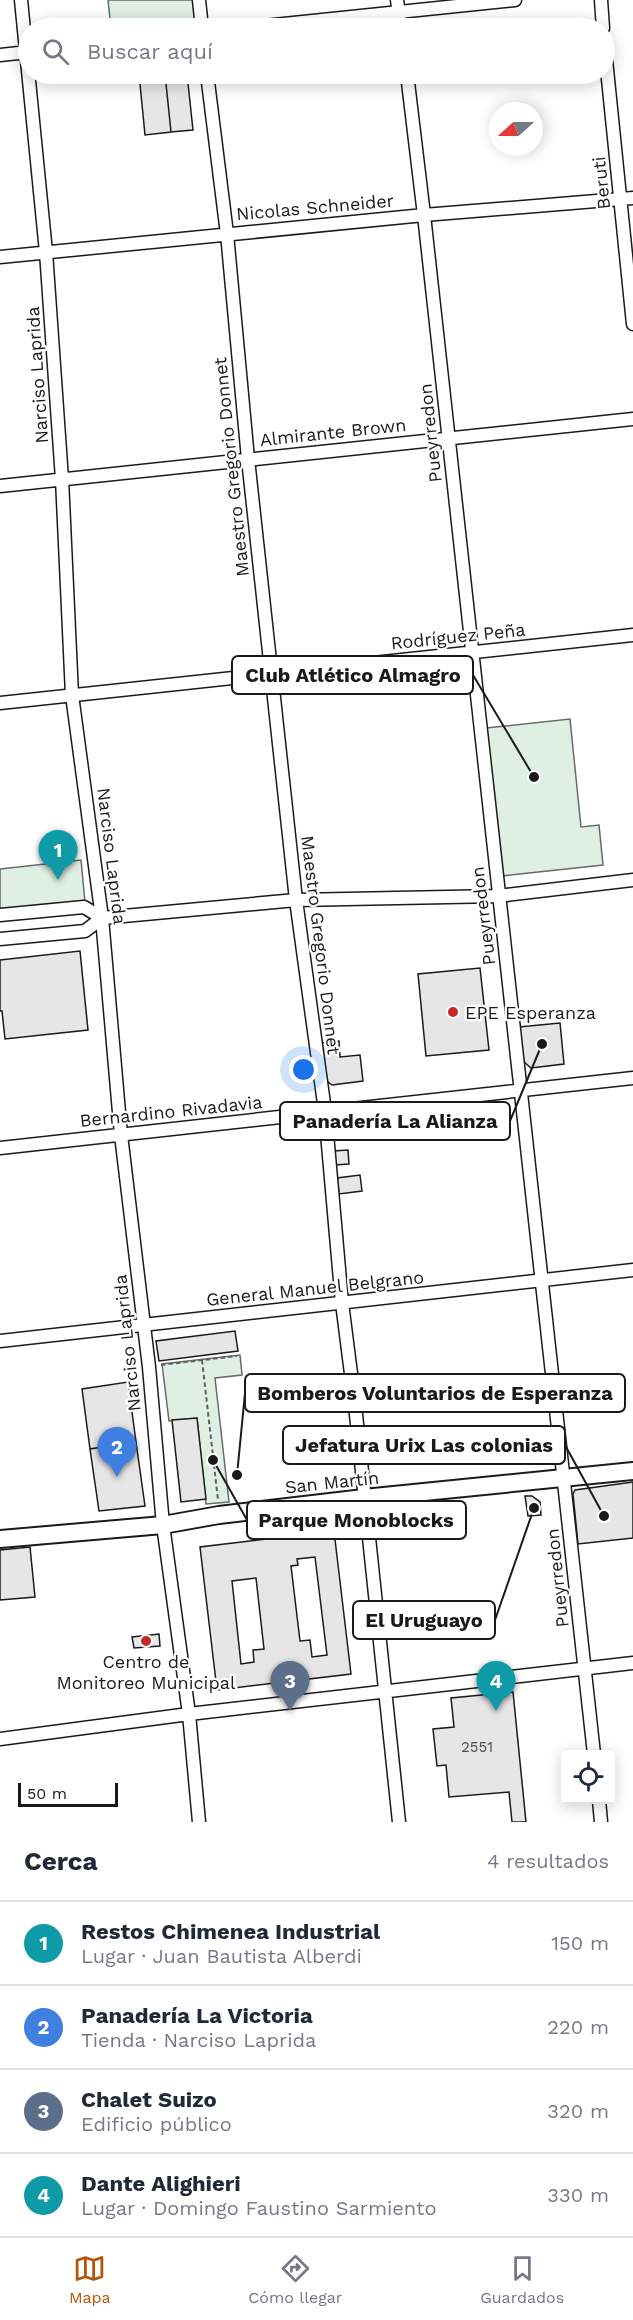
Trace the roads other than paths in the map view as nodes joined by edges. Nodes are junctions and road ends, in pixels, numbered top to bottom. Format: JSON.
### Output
{"nodes":[{"id":1,"x":21,"y":0,"type":"edge"},
{"id":2,"x":199,"y":0,"type":"edge"},
{"id":3,"x":515,"y":0,"type":"edge"},
{"id":4,"x":601,"y":0,"type":"edge"},
{"id":5,"x":398,"y":6,"type":"edge"},
{"id":6,"x":23,"y":18,"type":"edge"},
{"id":7,"x":201,"y":18,"type":"edge"},
{"id":8,"x":314,"y":18,"type":"edge"},
{"id":9,"x":602,"y":18,"type":"edge"},
{"id":10,"x":18,"y":53,"type":"edge"},
{"id":11,"x":0,"y":55,"type":"edge"},
{"id":12,"x":30,"y":84,"type":"edge"},
{"id":13,"x":208,"y":84,"type":"edge"},
{"id":14,"x":407,"y":84,"type":"edge"},
{"id":15,"x":610,"y":84,"type":"edge"},
{"id":16,"x":627,"y":199,"type":"edge"},
{"id":17,"x":424,"y":215,"type":"junction"},
{"id":18,"x":227,"y":234,"type":"junction"},
{"id":19,"x":46,"y":252,"type":"junction"},
{"id":20,"x":0,"y":257,"type":"edge"},
{"id":21,"x":633,"y":324,"type":"edge"},
{"id":22,"x":633,"y":419,"type":"edge"},
{"id":23,"x":449,"y":439,"type":"junction"},
{"id":24,"x":248,"y":459,"type":"junction"},
{"id":25,"x":62,"y":479,"type":"junction"},
{"id":26,"x":0,"y":486,"type":"edge"},
{"id":27,"x":633,"y":635,"type":"edge"},
{"id":28,"x":472,"y":653,"type":"junction"},
{"id":29,"x":271,"y":674,"type":"junction"},
{"id":30,"x":72,"y":695,"type":"junction"},
{"id":31,"x":0,"y":703,"type":"edge"},
{"id":32,"x":633,"y":880,"type":"edge"},
{"id":33,"x":498,"y":896,"type":"junction"},
{"id":34,"x":296,"y":900,"type":"junction"},
{"id":35,"x":0,"y":915,"type":"edge"},
{"id":36,"x":102,"y":918,"type":"junction"},
{"id":37,"x":0,"y":939,"type":"edge"},
{"id":38,"x":633,"y":1078,"type":"edge"},
{"id":39,"x":521,"y":1091,"type":"junction"},
{"id":40,"x":324,"y":1112,"type":"junction"},
{"id":41,"x":122,"y":1135,"type":"junction"},
{"id":42,"x":0,"y":1148,"type":"edge"},
{"id":43,"x":633,"y":1270,"type":"edge"},
{"id":44,"x":540,"y":1281,"type":"junction"},
{"id":45,"x":342,"y":1303,"type":"junction"},
{"id":46,"x":143,"y":1325,"type":"junction"},
{"id":47,"x":0,"y":1341,"type":"edge"},
{"id":48,"x":633,"y":1471,"type":"edge"},
{"id":49,"x":564,"y":1478,"type":"junction"},
{"id":50,"x":364,"y":1498,"type":"junction"},
{"id":51,"x":163,"y":1525,"type":"junction"},
{"id":52,"x":0,"y":1539,"type":"edge"},
{"id":53,"x":633,"y":1663,"type":"edge"},
{"id":54,"x":584,"y":1669,"type":"junction"},
{"id":55,"x":387,"y":1692,"type":"junction"},
{"id":56,"x":189,"y":1714,"type":"junction"},
{"id":57,"x":0,"y":1738,"type":"edge"},
{"id":58,"x":593,"y":1750,"type":"edge"},
{"id":59,"x":599,"y":1804,"type":"edge"},
{"id":60,"x":199,"y":1822,"type":"edge"},
{"id":61,"x":399,"y":1822,"type":"edge"},
{"id":62,"x":601,"y":1822,"type":"edge"}],
"edges":[{"from":1,"to":6,"type":"street","name":"Narciso Laprida"},
{"from":2,"to":7,"type":"street"},
{"from":3,"to":5,"type":"street"},
{"from":4,"to":9,"type":"street"},
{"from":5,"to":8,"type":"street"},
{"from":10,"to":11,"type":"street"},
{"from":12,"to":19,"type":"street","name":"Narciso Laprida"},
{"from":13,"to":18,"type":"street","name":"Maestro Gregorio Donnet"},
{"from":14,"to":17,"type":"street","name":"Pueyrredon"},
{"from":15,"to":16,"type":"street","name":"Beruti"},
{"from":16,"to":17,"type":"street","name":"Nicolas Schneider"},
{"from":16,"to":21,"type":"street","name":"Beruti"},
{"from":17,"to":18,"type":"street","name":"Nicolas Schneider"},
{"from":17,"to":23,"type":"street","name":"Pueyrredon"},
{"from":18,"to":19,"type":"street","name":"Nicolas Schneider"},
{"from":18,"to":24,"type":"street","name":"Maestro Gregorio Donnet"},
{"from":19,"to":20,"type":"street","name":"Nicolas Schneider"},
{"from":19,"to":25,"type":"street","name":"Narciso Laprida"},
{"from":22,"to":23,"type":"street","name":"Almirante Brown"},
{"from":23,"to":24,"type":"street","name":"Almirante Brown"},
{"from":23,"to":28,"type":"street","name":"Pueyrredon"},
{"from":24,"to":25,"type":"street","name":"Almirante Brown"},
{"from":24,"to":29,"type":"street","name":"Maestro Gregorio Donnet"},
{"from":25,"to":26,"type":"street","name":"Almirante Brown"},
{"from":25,"to":30,"type":"street","name":"Narciso Laprida"},
{"from":27,"to":28,"type":"street","name":"Rodríguez Peña"},
{"from":28,"to":29,"type":"street","name":"Rodríguez Peña"},
{"from":28,"to":33,"type":"street","name":"Pueyrredon"},
{"from":29,"to":30,"type":"street","name":"Rodríguez Peña"},
{"from":29,"to":34,"type":"street","name":"Maestro Gregorio Donnet"},
{"from":30,"to":31,"type":"street","name":"Rodríguez Peña"},
{"from":30,"to":36,"type":"street","name":"Narciso Laprida"},
{"from":32,"to":33,"type":"street"},
{"from":33,"to":34,"type":"street"},
{"from":33,"to":39,"type":"street","name":"Pueyrredon"},
{"from":34,"to":36,"type":"street"},
{"from":34,"to":40,"type":"street","name":"Maestro Gregorio Donnet"},
{"from":35,"to":36,"type":"street"},
{"from":36,"to":37,"type":"street"},
{"from":36,"to":41,"type":"street","name":"Narciso Laprida"},
{"from":38,"to":39,"type":"street","name":"Bernardino Rivadavia"},
{"from":39,"to":40,"type":"street","name":"Bernardino Rivadavia"},
{"from":39,"to":44,"type":"street","name":"Pueyrredon"},
{"from":40,"to":41,"type":"street","name":"Bernardino Rivadavia"},
{"from":40,"to":45,"type":"street","name":"Maestro Gregorio Donnet"},
{"from":41,"to":42,"type":"street","name":"Bernardino Rivadavia"},
{"from":41,"to":46,"type":"street","name":"Narciso Laprida"},
{"from":43,"to":44,"type":"street","name":"General Manuel Belgrano"},
{"from":44,"to":45,"type":"street","name":"General Manuel Belgrano"},
{"from":44,"to":49,"type":"street","name":"Pueyrredon"},
{"from":45,"to":46,"type":"street","name":"General Manuel Belgrano"},
{"from":45,"to":50,"type":"street","name":"Maestro Gregorio Donnet"},
{"from":46,"to":47,"type":"street","name":"General Manuel Belgrano"},
{"from":46,"to":51,"type":"street","name":"Narciso Laprida"},
{"from":48,"to":49,"type":"main road","name":"San Martín"},
{"from":49,"to":50,"type":"main road","name":"San Martín"},
{"from":49,"to":54,"type":"street","name":"Pueyrredon"},
{"from":50,"to":51,"type":"main road","name":"San Martín"},
{"from":50,"to":55,"type":"street","name":"Maestro Gregorio Donnet"},
{"from":51,"to":52,"type":"main road","name":"San Martín"},
{"from":51,"to":56,"type":"street","name":"Narciso Laprida"},
{"from":53,"to":54,"type":"street"},
{"from":54,"to":55,"type":"street"},
{"from":54,"to":58,"type":"street","name":"Pueyrredon"},
{"from":55,"to":56,"type":"street"},
{"from":55,"to":61,"type":"street","name":"Maestro Gregorio Donnet"},
{"from":56,"to":57,"type":"street"},
{"from":56,"to":60,"type":"street","name":"Narciso Laprida"},
{"from":59,"to":62,"type":"street"}]}
